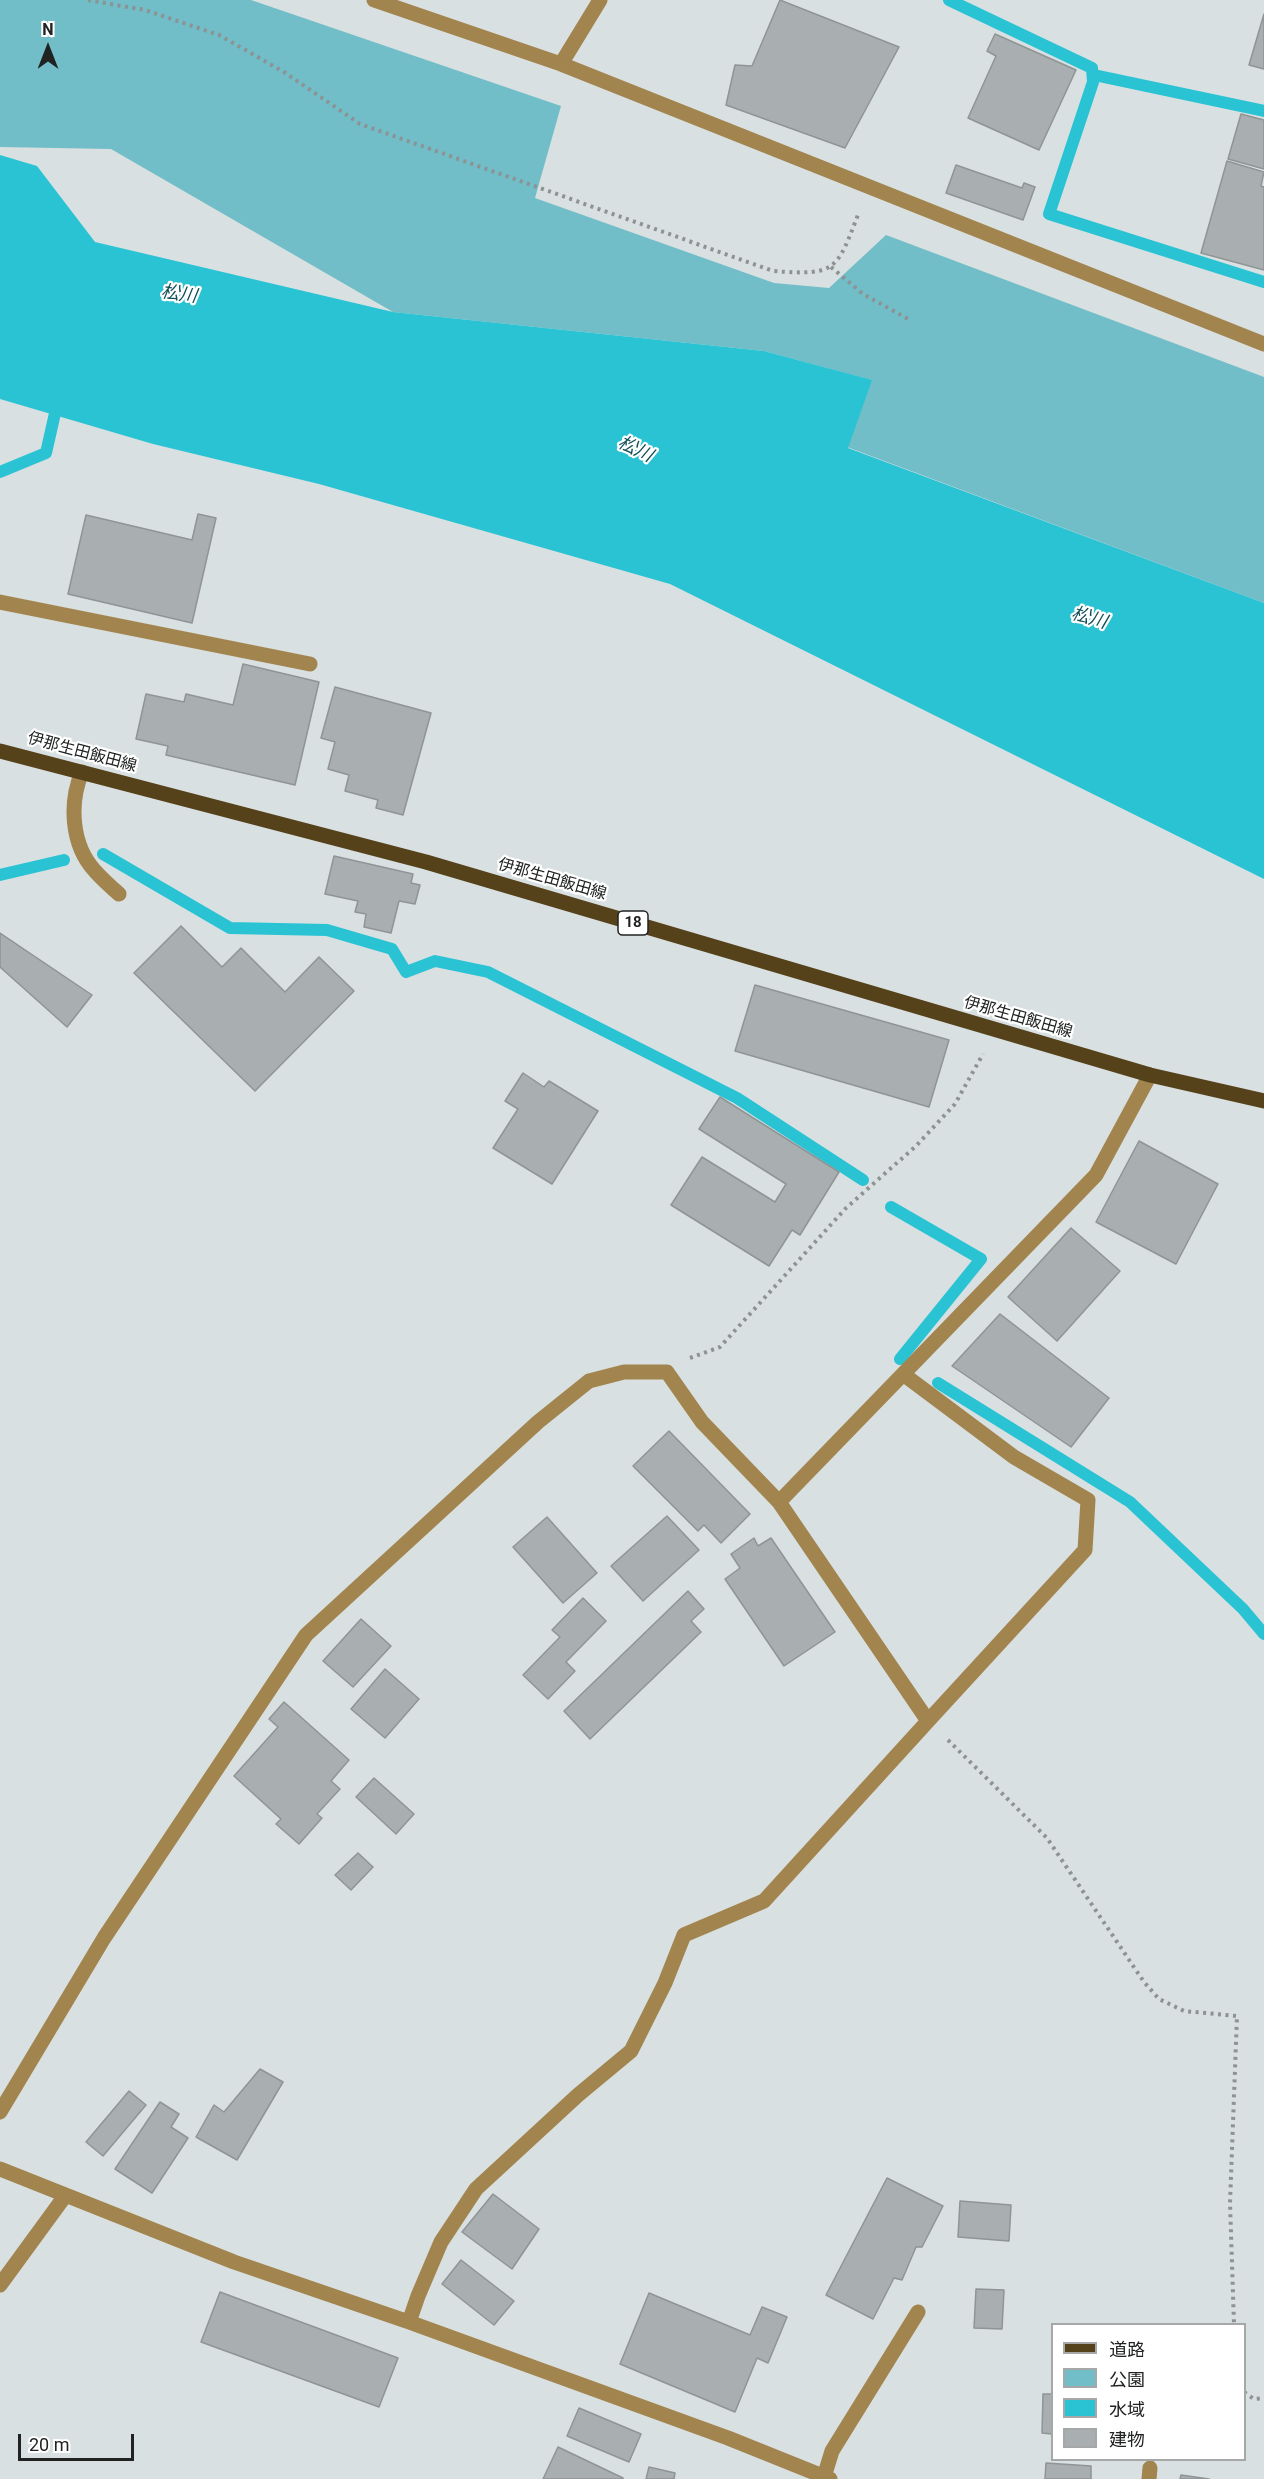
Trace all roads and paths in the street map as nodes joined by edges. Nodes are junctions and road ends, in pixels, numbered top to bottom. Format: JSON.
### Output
{"nodes":[{"id":1,"x":88,"y":0,"type":"edge"},
{"id":2,"x":374,"y":0,"type":"edge"},
{"id":3,"x":600,"y":0,"type":"edge"},
{"id":4,"x":561,"y":64,"type":"junction"},
{"id":5,"x":869,"y":187,"type":"junction"},
{"id":6,"x":831,"y":267,"type":"junction"},
{"id":7,"x":910,"y":320,"type":"dead end"},
{"id":8,"x":1264,"y":344,"type":"edge"},
{"id":9,"x":0,"y":602,"type":"edge"},
{"id":10,"x":310,"y":664,"type":"dead end"},
{"id":11,"x":0,"y":751,"type":"edge"},
{"id":12,"x":82,"y":772,"type":"junction"},
{"id":13,"x":119,"y":894,"type":"dead end"},
{"id":14,"x":996,"y":1030,"type":"junction"},
{"id":15,"x":1150,"y":1075,"type":"junction"},
{"id":16,"x":1264,"y":1101,"type":"edge"},
{"id":17,"x":667,"y":1372,"type":"junction"},
{"id":18,"x":903,"y":1374,"type":"junction"},
{"id":19,"x":779,"y":1502,"type":"junction"},
{"id":20,"x":928,"y":1721,"type":"junction"},
{"id":21,"x":0,"y":2112,"type":"edge"},
{"id":22,"x":0,"y":2169,"type":"edge"},
{"id":23,"x":65,"y":2196,"type":"junction"},
{"id":24,"x":0,"y":2284,"type":"edge"},
{"id":25,"x":918,"y":2312,"type":"dead end"},
{"id":26,"x":409,"y":2322,"type":"junction"},
{"id":27,"x":1234,"y":2323,"type":"edge"},
{"id":28,"x":1246,"y":2393,"type":"edge"},
{"id":29,"x":1264,"y":2398,"type":"edge"},
{"id":30,"x":827,"y":2478,"type":"edge"}],
"edges":[{"from":1,"to":6,"type":"path"},
{"from":2,"to":4,"type":"street"},
{"from":3,"to":4,"type":"street"},
{"from":4,"to":5,"type":"street"},
{"from":5,"to":6,"type":"path"},
{"from":5,"to":8,"type":"street"},
{"from":6,"to":7,"type":"path"},
{"from":9,"to":10,"type":"street"},
{"from":11,"to":12,"type":"main road","name":"伊那生田飯田線","number":"18"},
{"from":12,"to":13,"type":"street"},
{"from":12,"to":14,"type":"main road","name":"伊那生田飯田線","number":"18"},
{"from":14,"to":15,"type":"main road","name":"伊那生田飯田線","number":"18"},
{"from":14,"to":17,"type":"path"},
{"from":15,"to":16,"type":"main road","name":"伊那生田飯田線","number":"18"},
{"from":15,"to":18,"type":"street"},
{"from":17,"to":19,"type":"street"},
{"from":17,"to":21,"type":"street"},
{"from":18,"to":19,"type":"street"},
{"from":18,"to":20,"type":"street"},
{"from":19,"to":20,"type":"street"},
{"from":20,"to":26,"type":"street"},
{"from":20,"to":27,"type":"path"},
{"from":22,"to":23,"type":"street"},
{"from":23,"to":24,"type":"street"},
{"from":23,"to":26,"type":"street"},
{"from":25,"to":30,"type":"street"},
{"from":26,"to":30,"type":"street"},
{"from":28,"to":29,"type":"path"}]}
